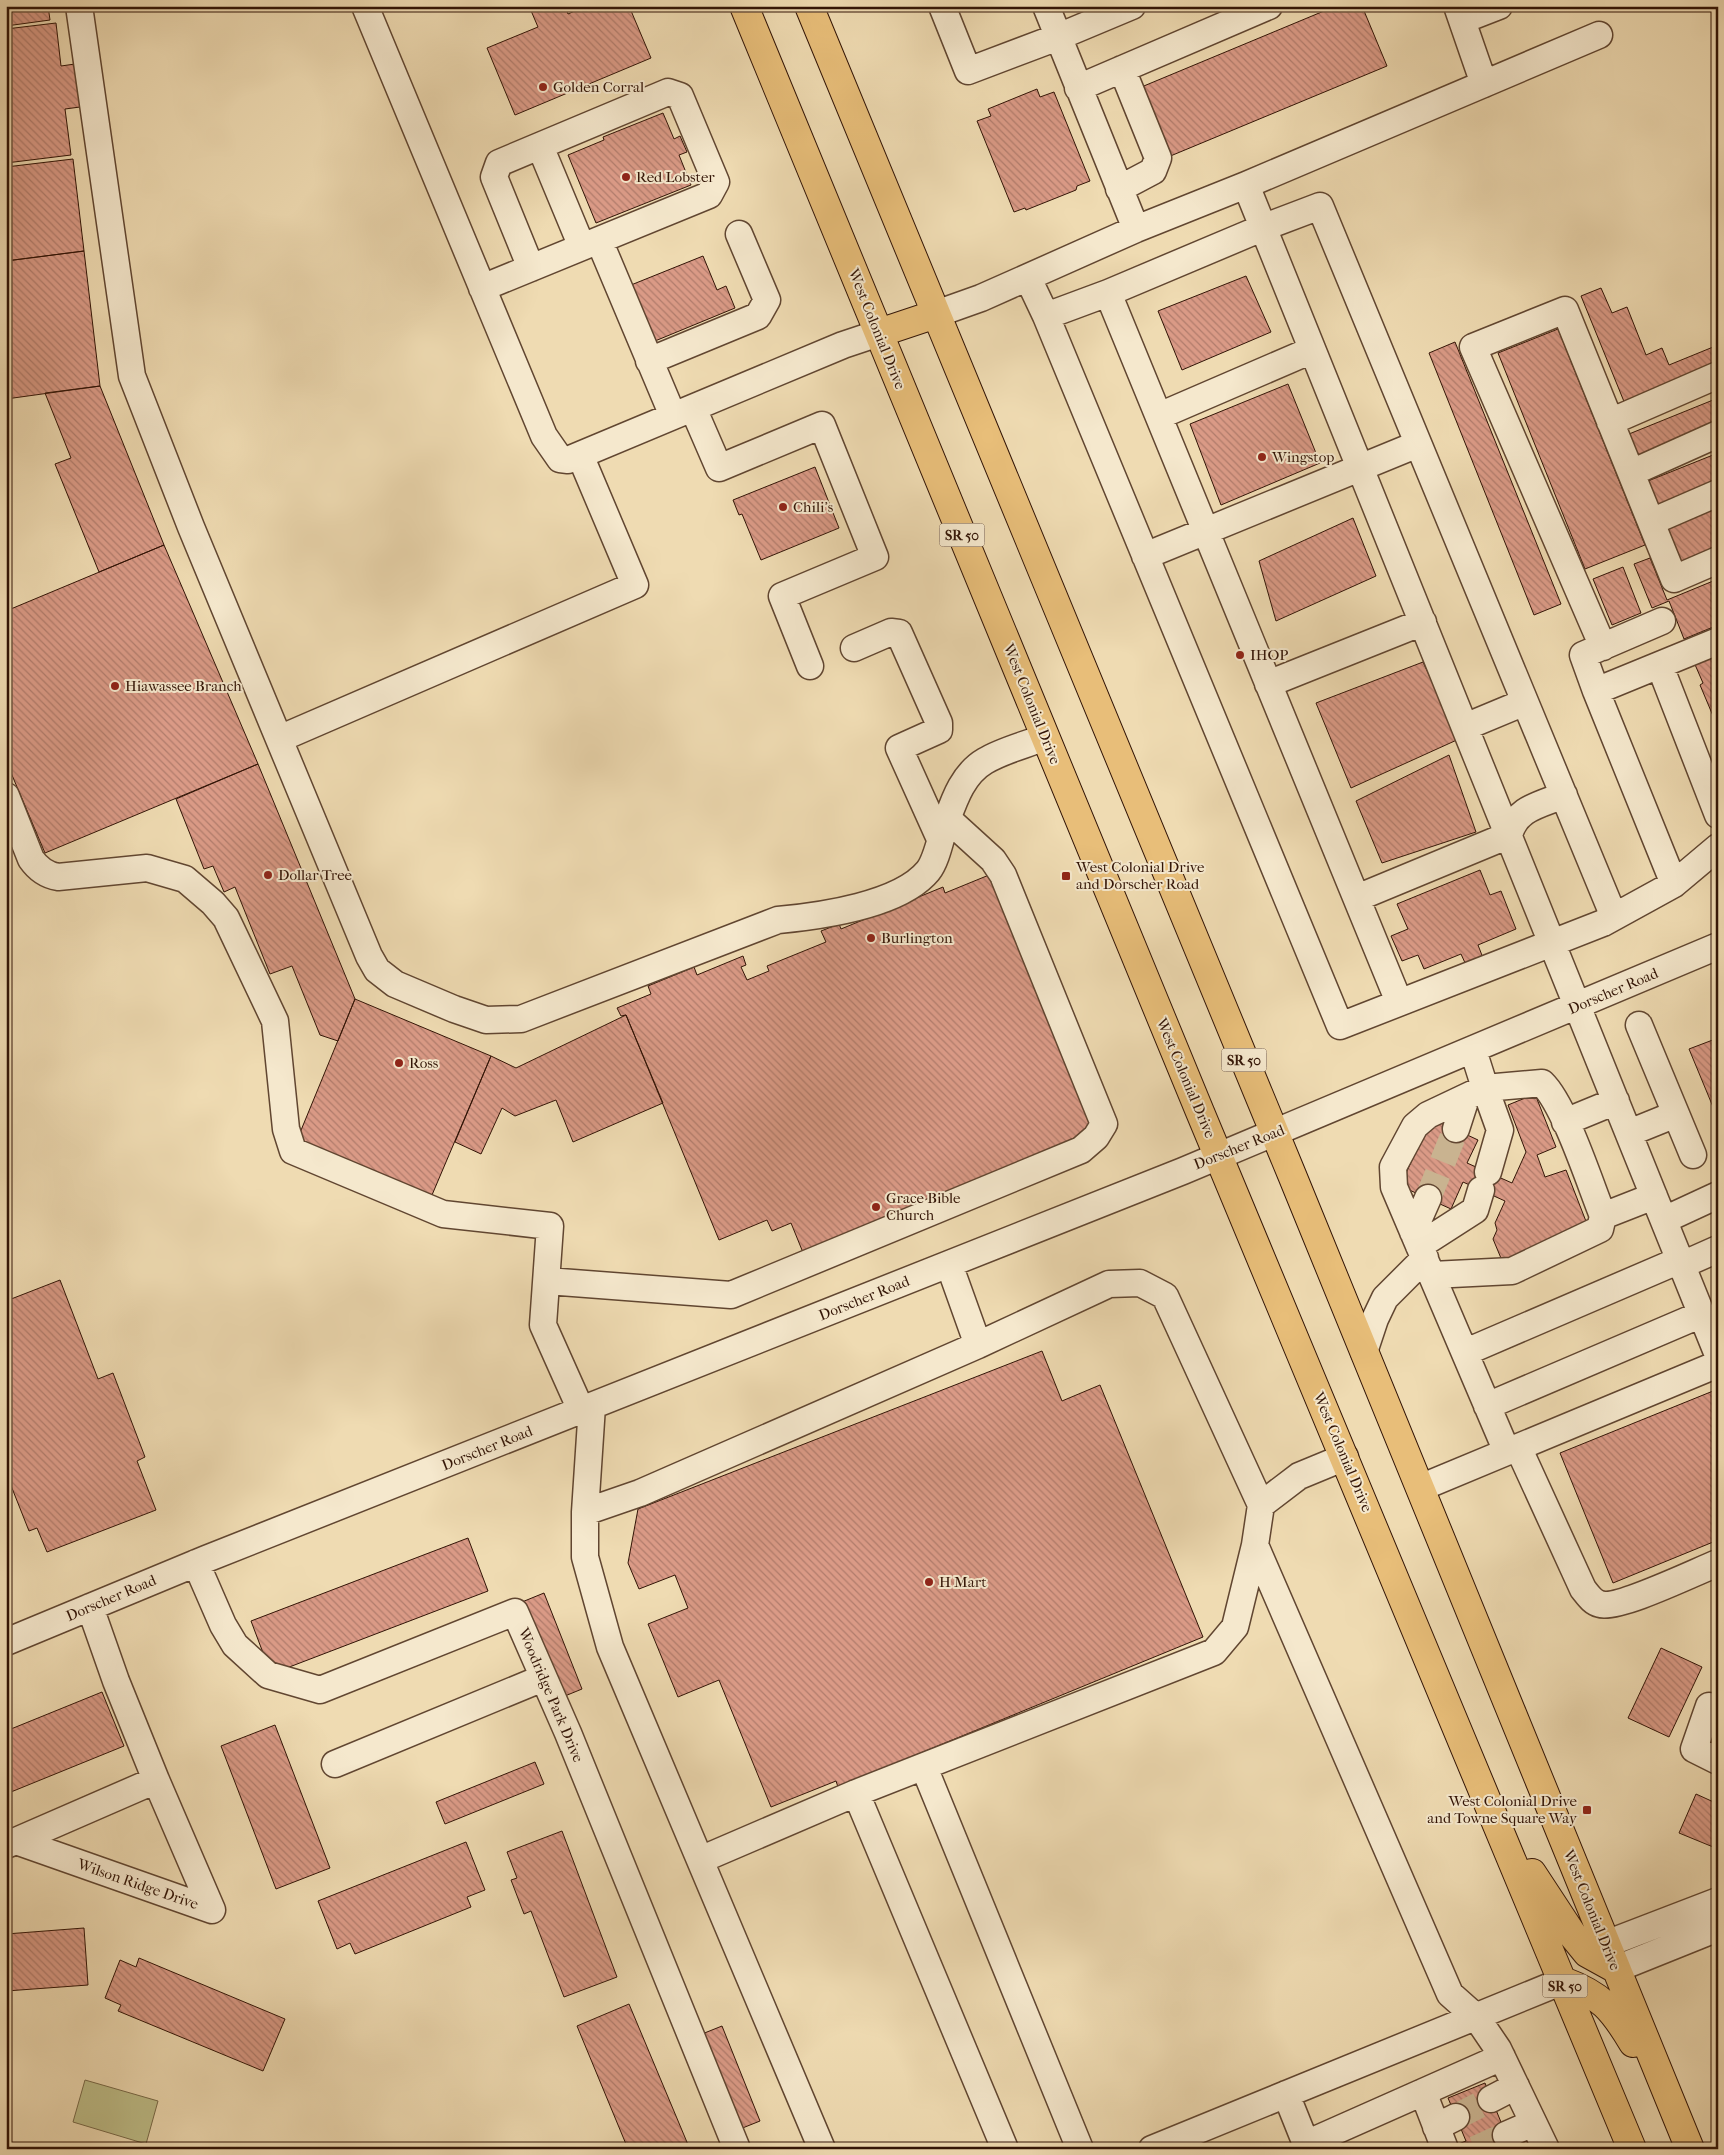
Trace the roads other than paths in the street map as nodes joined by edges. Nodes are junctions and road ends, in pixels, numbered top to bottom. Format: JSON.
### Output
{"nodes":[{"id":1,"x":79,"y":6,"type":"edge"},
{"id":2,"x":365,"y":6,"type":"edge"},
{"id":3,"x":744,"y":6,"type":"edge"},
{"id":4,"x":809,"y":6,"type":"edge"},
{"id":5,"x":942,"y":6,"type":"edge"},
{"id":6,"x":1046,"y":6,"type":"edge"},
{"id":7,"x":1132,"y":6,"type":"edge"},
{"id":8,"x":1269,"y":6,"type":"edge"},
{"id":9,"x":1499,"y":6,"type":"edge"},
{"id":10,"x":1460,"y":13,"type":"edge"},
{"id":11,"x":1599,"y":35,"type":"dead end"},
{"id":12,"x":1058,"y":37,"type":"junction"},
{"id":13,"x":1122,"y":69,"type":"junction"},
{"id":14,"x":1484,"y":84,"type":"junction"},
{"id":15,"x":1078,"y":88,"type":"junction"},
{"id":16,"x":540,"y":146,"type":"junction"},
{"id":17,"x":1246,"y":185,"type":"junction"},
{"id":18,"x":1119,"y":189,"type":"junction"},
{"id":19,"x":1262,"y":228,"type":"junction"},
{"id":20,"x":1136,"y":229,"type":"junction"},
{"id":21,"x":739,"y":234,"type":"dead end"},
{"id":22,"x":591,"y":244,"type":"junction"},
{"id":23,"x":531,"y":268,"type":"junction"},
{"id":24,"x":1028,"y":278,"type":"junction"},
{"id":25,"x":482,"y":288,"type":"junction"},
{"id":26,"x":1108,"y":293,"type":"junction"},
{"id":27,"x":936,"y":314,"type":"junction"},
{"id":28,"x":1046,"y":316,"type":"junction"},
{"id":29,"x":879,"y":333,"type":"junction"},
{"id":30,"x":1312,"y":350,"type":"junction"},
{"id":31,"x":649,"y":361,"type":"junction"},
{"id":32,"x":1718,"y":375,"type":"edge"},
{"id":33,"x":683,"y":412,"type":"junction"},
{"id":34,"x":1159,"y":416,"type":"junction"},
{"id":35,"x":1610,"y":422,"type":"junction"},
{"id":36,"x":1718,"y":434,"type":"edge"},
{"id":37,"x":1418,"y":444,"type":"junction"},
{"id":38,"x":580,"y":456,"type":"junction"},
{"id":39,"x":1359,"y":466,"type":"junction"},
{"id":40,"x":1631,"y":473,"type":"junction"},
{"id":41,"x":1718,"y":493,"type":"edge"},
{"id":42,"x":1650,"y":522,"type":"junction"},
{"id":43,"x":1206,"y":531,"type":"junction"},
{"id":44,"x":1145,"y":556,"type":"junction"},
{"id":45,"x":1718,"y":560,"type":"edge"},
{"id":46,"x":1662,"y":621,"type":"dead end"},
{"id":47,"x":1423,"y":622,"type":"junction"},
{"id":48,"x":1718,"y":641,"type":"edge"},
{"id":49,"x":1603,"y":646,"type":"junction"},
{"id":50,"x":854,"y":648,"type":"dead end"},
{"id":51,"x":810,"y":666,"type":"dead end"},
{"id":52,"x":1660,"y":666,"type":"junction"},
{"id":53,"x":1268,"y":684,"type":"junction"},
{"id":54,"x":1596,"y":691,"type":"junction"},
{"id":55,"x":1525,"y":702,"type":"junction"},
{"id":56,"x":1465,"y":727,"type":"junction"},
{"id":57,"x":1045,"y":737,"type":"junction"},
{"id":58,"x":279,"y":739,"type":"junction"},
{"id":59,"x":1564,"y":795,"type":"junction"},
{"id":60,"x":6,"y":796,"type":"edge"},
{"id":61,"x":1718,"y":815,"type":"edge"},
{"id":62,"x":944,"y":829,"type":"junction"},
{"id":63,"x":1509,"y":835,"type":"junction"},
{"id":64,"x":1718,"y":847,"type":"edge"},
{"id":65,"x":1674,"y":884,"type":"junction"},
{"id":66,"x":1357,"y":898,"type":"junction"},
{"id":67,"x":1614,"y":917,"type":"junction"},
{"id":68,"x":1552,"y":941,"type":"junction"},
{"id":69,"x":1718,"y":946,"type":"edge"},
{"id":70,"x":1399,"y":1002,"type":"junction"},
{"id":71,"x":1579,"y":1005,"type":"junction"},
{"id":72,"x":1639,"y":1025,"type":"dead end"},
{"id":73,"x":1473,"y":1050,"type":"junction"},
{"id":74,"x":1476,"y":1093,"type":"junction"},
{"id":75,"x":1616,"y":1101,"type":"junction"},
{"id":76,"x":1676,"y":1114,"type":"junction"},
{"id":77,"x":1565,"y":1122,"type":"junction"},
{"id":78,"x":1456,"y":1129,"type":"tunnel mouth"},
{"id":79,"x":1274,"y":1133,"type":"junction"},
{"id":80,"x":1629,"y":1133,"type":"junction"},
{"id":81,"x":1693,"y":1155,"type":"dead end"},
{"id":82,"x":1219,"y":1156,"type":"junction"},
{"id":83,"x":1718,"y":1195,"type":"edge"},
{"id":84,"x":1654,"y":1196,"type":"junction"},
{"id":85,"x":1428,"y":1198,"type":"tunnel mouth"},
{"id":86,"x":1604,"y":1216,"type":"junction"},
{"id":87,"x":1664,"y":1220,"type":"junction"},
{"id":88,"x":1718,"y":1249,"type":"edge"},
{"id":89,"x":1422,"y":1253,"type":"junction"},
{"id":90,"x":1681,"y":1262,"type":"junction"},
{"id":91,"x":949,"y":1264,"type":"junction"},
{"id":92,"x":547,"y":1281,"type":"junction"},
{"id":93,"x":1708,"y":1318,"type":"edge"},
{"id":94,"x":978,"y":1345,"type":"junction"},
{"id":95,"x":1364,"y":1352,"type":"junction"},
{"id":96,"x":1466,"y":1352,"type":"junction"},
{"id":97,"x":1718,"y":1355,"type":"edge"},
{"id":98,"x":1718,"y":1364,"type":"edge"},
{"id":99,"x":1487,"y":1406,"type":"junction"},
{"id":100,"x":587,"y":1408,"type":"junction"},
{"id":101,"x":1512,"y":1450,"type":"junction"},
{"id":102,"x":1345,"y":1457,"type":"junction"},
{"id":103,"x":1420,"y":1488,"type":"junction"},
{"id":104,"x":1261,"y":1505,"type":"junction"},
{"id":105,"x":585,"y":1512,"type":"junction"},
{"id":106,"x":1255,"y":1545,"type":"junction"},
{"id":107,"x":196,"y":1563,"type":"junction"},
{"id":108,"x":1718,"y":1563,"type":"edge"},
{"id":109,"x":90,"y":1607,"type":"junction"},
{"id":110,"x":6,"y":1642,"type":"edge"},
{"id":111,"x":543,"y":1678,"type":"junction"},
{"id":112,"x":1718,"y":1710,"type":"edge"},
{"id":113,"x":1718,"y":1760,"type":"edge"},
{"id":114,"x":335,"y":1764,"type":"dead end"},
{"id":115,"x":924,"y":1767,"type":"junction"},
{"id":116,"x":156,"y":1780,"type":"junction"},
{"id":117,"x":856,"y":1793,"type":"junction"},
{"id":118,"x":1498,"y":1822,"type":"junction"},
{"id":119,"x":11,"y":1843,"type":"edge"},
{"id":120,"x":700,"y":1860,"type":"junction"},
{"id":121,"x":1718,"y":1901,"type":"edge"},
{"id":122,"x":1718,"y":1928,"type":"edge"},
{"id":123,"x":1606,"y":1944,"type":"junction"},
{"id":124,"x":1616,"y":1969,"type":"junction"},
{"id":125,"x":1563,"y":1981,"type":"junction"},
{"id":126,"x":1477,"y":2018,"type":"junction"},
{"id":127,"x":1502,"y":2057,"type":"junction"},
{"id":128,"x":1516,"y":2086,"type":"junction"},
{"id":129,"x":1423,"y":2092,"type":"junction"},
{"id":130,"x":1286,"y":2094,"type":"junction"},
{"id":131,"x":1491,"y":2099,"type":"tunnel mouth"},
{"id":132,"x":1676,"y":2115,"type":"junction"},
{"id":133,"x":1533,"y":2122,"type":"junction"},
{"id":134,"x":1446,"y":2131,"type":"edge"},
{"id":135,"x":1506,"y":2135,"type":"tunnel mouth"},
{"id":136,"x":1307,"y":2146,"type":"edge"},
{"id":137,"x":737,"y":2149,"type":"edge"},
{"id":138,"x":822,"y":2149,"type":"edge"},
{"id":139,"x":1005,"y":2149,"type":"edge"},
{"id":140,"x":1080,"y":2149,"type":"edge"},
{"id":141,"x":1152,"y":2149,"type":"edge"},
{"id":142,"x":1546,"y":2149,"type":"edge"},
{"id":143,"x":1632,"y":2149,"type":"edge"},
{"id":144,"x":1690,"y":2149,"type":"edge"}],
"edges":[{"from":1,"to":58,"type":"street"},
{"from":2,"to":25,"type":"street"},
{"from":3,"to":29,"type":"highway","name":"West Colonial Drive","number":"SR 50"},
{"from":4,"to":27,"type":"highway","name":"West Colonial Drive","number":"SR 50"},
{"from":5,"to":12,"type":"street"},
{"from":6,"to":12,"type":"street"},
{"from":7,"to":12,"type":"street"},
{"from":8,"to":13,"type":"street"},
{"from":9,"to":10,"type":"street"},
{"from":10,"to":14,"type":"street"},
{"from":11,"to":14,"type":"street"},
{"from":12,"to":15,"type":"street"},
{"from":13,"to":15,"type":"street"},
{"from":13,"to":18,"type":"street"},
{"from":14,"to":17,"type":"street"},
{"from":15,"to":18,"type":"street"},
{"from":16,"to":22,"type":"street"},
{"from":16,"to":22,"type":"street"},
{"from":16,"to":23,"type":"street"},
{"from":17,"to":19,"type":"street"},
{"from":17,"to":20,"type":"street"},
{"from":18,"to":20,"type":"street"},
{"from":19,"to":26,"type":"street"},
{"from":19,"to":30,"type":"street"},
{"from":19,"to":37,"type":"street"},
{"from":20,"to":24,"type":"street"},
{"from":21,"to":31,"type":"street"},
{"from":22,"to":23,"type":"street"},
{"from":22,"to":31,"type":"street"},
{"from":23,"to":25,"type":"street"},
{"from":24,"to":27,"type":"street"},
{"from":24,"to":28,"type":"street"},
{"from":25,"to":38,"type":"street"},
{"from":26,"to":28,"type":"street"},
{"from":26,"to":34,"type":"street"},
{"from":27,"to":29,"type":"highway"},
{"from":27,"to":79,"type":"highway","name":"West Colonial Drive","number":"SR 50"},
{"from":28,"to":44,"type":"street"},
{"from":29,"to":33,"type":"street"},
{"from":29,"to":57,"type":"highway","name":"West Colonial Drive","number":"SR 50"},
{"from":30,"to":34,"type":"street"},
{"from":30,"to":39,"type":"street"},
{"from":31,"to":33,"type":"street"},
{"from":32,"to":35,"type":"street"},
{"from":33,"to":38,"type":"street"},
{"from":33,"to":51,"type":"street"},
{"from":34,"to":43,"type":"street"},
{"from":35,"to":40,"type":"street"},
{"from":35,"to":49,"type":"street"},
{"from":36,"to":40,"type":"street"},
{"from":37,"to":39,"type":"street"},
{"from":37,"to":55,"type":"street"},
{"from":38,"to":58,"type":"street"},
{"from":39,"to":43,"type":"street"},
{"from":39,"to":47,"type":"street"},
{"from":40,"to":42,"type":"street"},
{"from":41,"to":42,"type":"street"},
{"from":42,"to":45,"type":"street"},
{"from":43,"to":44,"type":"street"},
{"from":43,"to":53,"type":"street"},
{"from":44,"to":70,"type":"street"},
{"from":46,"to":49,"type":"street"},
{"from":47,"to":53,"type":"street"},
{"from":47,"to":56,"type":"street"},
{"from":48,"to":52,"type":"street"},
{"from":49,"to":54,"type":"street"},
{"from":50,"to":62,"type":"street"},
{"from":52,"to":54,"type":"street"},
{"from":52,"to":61,"type":"street"},
{"from":53,"to":66,"type":"street"},
{"from":54,"to":65,"type":"street"},
{"from":55,"to":56,"type":"street"},
{"from":55,"to":59,"type":"street"},
{"from":56,"to":63,"type":"street"},
{"from":57,"to":62,"type":"street"},
{"from":57,"to":82,"type":"highway","name":"West Colonial Drive","number":"SR 50"},
{"from":58,"to":62,"type":"street"},
{"from":59,"to":63,"type":"street"},
{"from":59,"to":67,"type":"street"},
{"from":60,"to":92,"type":"street"},
{"from":62,"to":92,"type":"street"},
{"from":63,"to":66,"type":"street"},
{"from":63,"to":68,"type":"street"},
{"from":64,"to":65,"type":"street"},
{"from":65,"to":67,"type":"street"},
{"from":66,"to":70,"type":"street"},
{"from":67,"to":68,"type":"street"},
{"from":68,"to":70,"type":"street"},
{"from":68,"to":71,"type":"street"},
{"from":69,"to":71,"type":"street","name":"Dorscher Road"},
{"from":71,"to":73,"type":"street","name":"Dorscher Road"},
{"from":71,"to":75,"type":"street"},
{"from":72,"to":76,"type":"street"},
{"from":73,"to":74,"type":"street"},
{"from":73,"to":79,"type":"street","name":"Dorscher Road"},
{"from":74,"to":77,"type":"street"},
{"from":74,"to":78,"type":"street"},
{"from":74,"to":89,"type":"street"},
{"from":74,"to":89,"type":"street"},
{"from":75,"to":77,"type":"street"},
{"from":75,"to":80,"type":"street"},
{"from":76,"to":80,"type":"street"},
{"from":76,"to":81,"type":"street"},
{"from":77,"to":86,"type":"street"},
{"from":79,"to":82,"type":"street","name":"Dorscher Road"},
{"from":79,"to":95,"type":"highway","name":"West Colonial Drive","number":"SR 50"},
{"from":80,"to":84,"type":"street"},
{"from":82,"to":91,"type":"street","name":"Dorscher Road"},
{"from":82,"to":102,"type":"highway","name":"West Colonial Drive","number":"SR 50"},
{"from":83,"to":87,"type":"street"},
{"from":84,"to":86,"type":"street"},
{"from":84,"to":87,"type":"street"},
{"from":85,"to":89,"type":"street"},
{"from":86,"to":89,"type":"street"},
{"from":87,"to":90,"type":"street"},
{"from":88,"to":90,"type":"street"},
{"from":89,"to":95,"type":"street"},
{"from":89,"to":96,"type":"street"},
{"from":90,"to":93,"type":"street"},
{"from":90,"to":96,"type":"street"},
{"from":91,"to":94,"type":"street"},
{"from":91,"to":100,"type":"street","name":"Dorscher Road"},
{"from":92,"to":100,"type":"street"},
{"from":93,"to":97,"type":"street"},
{"from":93,"to":99,"type":"street"},
{"from":94,"to":104,"type":"street"},
{"from":94,"to":105,"type":"street"},
{"from":95,"to":103,"type":"highway","name":"West Colonial Drive","number":"SR 50"},
{"from":96,"to":99,"type":"street"},
{"from":98,"to":101,"type":"street"},
{"from":99,"to":101,"type":"street"},
{"from":100,"to":105,"type":"street"},
{"from":100,"to":107,"type":"street","name":"Dorscher Road"},
{"from":101,"to":103,"type":"street"},
{"from":101,"to":108,"type":"street"},
{"from":102,"to":104,"type":"street"},
{"from":102,"to":118,"type":"highway","name":"West Colonial Drive","number":"SR 50"},
{"from":103,"to":123,"type":"highway","name":"West Colonial Drive","number":"SR 50"},
{"from":104,"to":106,"type":"street"},
{"from":105,"to":120,"type":"street"},
{"from":106,"to":115,"type":"street"},
{"from":106,"to":126,"type":"street"},
{"from":107,"to":109,"type":"street","name":"Dorscher Road"},
{"from":107,"to":111,"type":"street","name":"Woodridge Park Drive"},
{"from":109,"to":110,"type":"street","name":"Dorscher Road"},
{"from":109,"to":116,"type":"street","name":"Wilson Ridge Drive"},
{"from":111,"to":114,"type":"street"},
{"from":111,"to":137,"type":"street","name":"Woodridge Park Drive"},
{"from":112,"to":113,"type":"street"},
{"from":115,"to":117,"type":"street"},
{"from":115,"to":140,"type":"street"},
{"from":116,"to":119,"type":"street","name":"Wilson Ridge Drive"},
{"from":116,"to":119,"type":"street","name":"Wilson Ridge Drive"},
{"from":117,"to":120,"type":"street"},
{"from":117,"to":139,"type":"street"},
{"from":118,"to":124,"type":"highway"},
{"from":118,"to":125,"type":"highway","name":"West Colonial Drive","number":"SR 50"},
{"from":120,"to":138,"type":"street"},
{"from":121,"to":123,"type":"street"},
{"from":122,"to":124,"type":"street"},
{"from":123,"to":124,"type":"highway","name":"West Colonial Drive","number":"SR 50"},
{"from":124,"to":132,"type":"highway","name":"West Colonial Drive","number":"SR 50"},
{"from":125,"to":126,"type":"street"},
{"from":125,"to":132,"type":"highway"},
{"from":125,"to":143,"type":"highway","name":"West Colonial Drive","number":"SR 50"},
{"from":126,"to":127,"type":"street"},
{"from":126,"to":130,"type":"street"},
{"from":127,"to":128,"type":"street"},
{"from":127,"to":129,"type":"street"},
{"from":128,"to":131,"type":"street"},
{"from":128,"to":133,"type":"street"},
{"from":129,"to":134,"type":"street"},
{"from":129,"to":136,"type":"street"},
{"from":130,"to":136,"type":"street"},
{"from":130,"to":141,"type":"street"},
{"from":132,"to":144,"type":"highway","name":"West Colonial Drive","number":"SR 50"},
{"from":133,"to":135,"type":"street"},
{"from":133,"to":142,"type":"street"}]}
